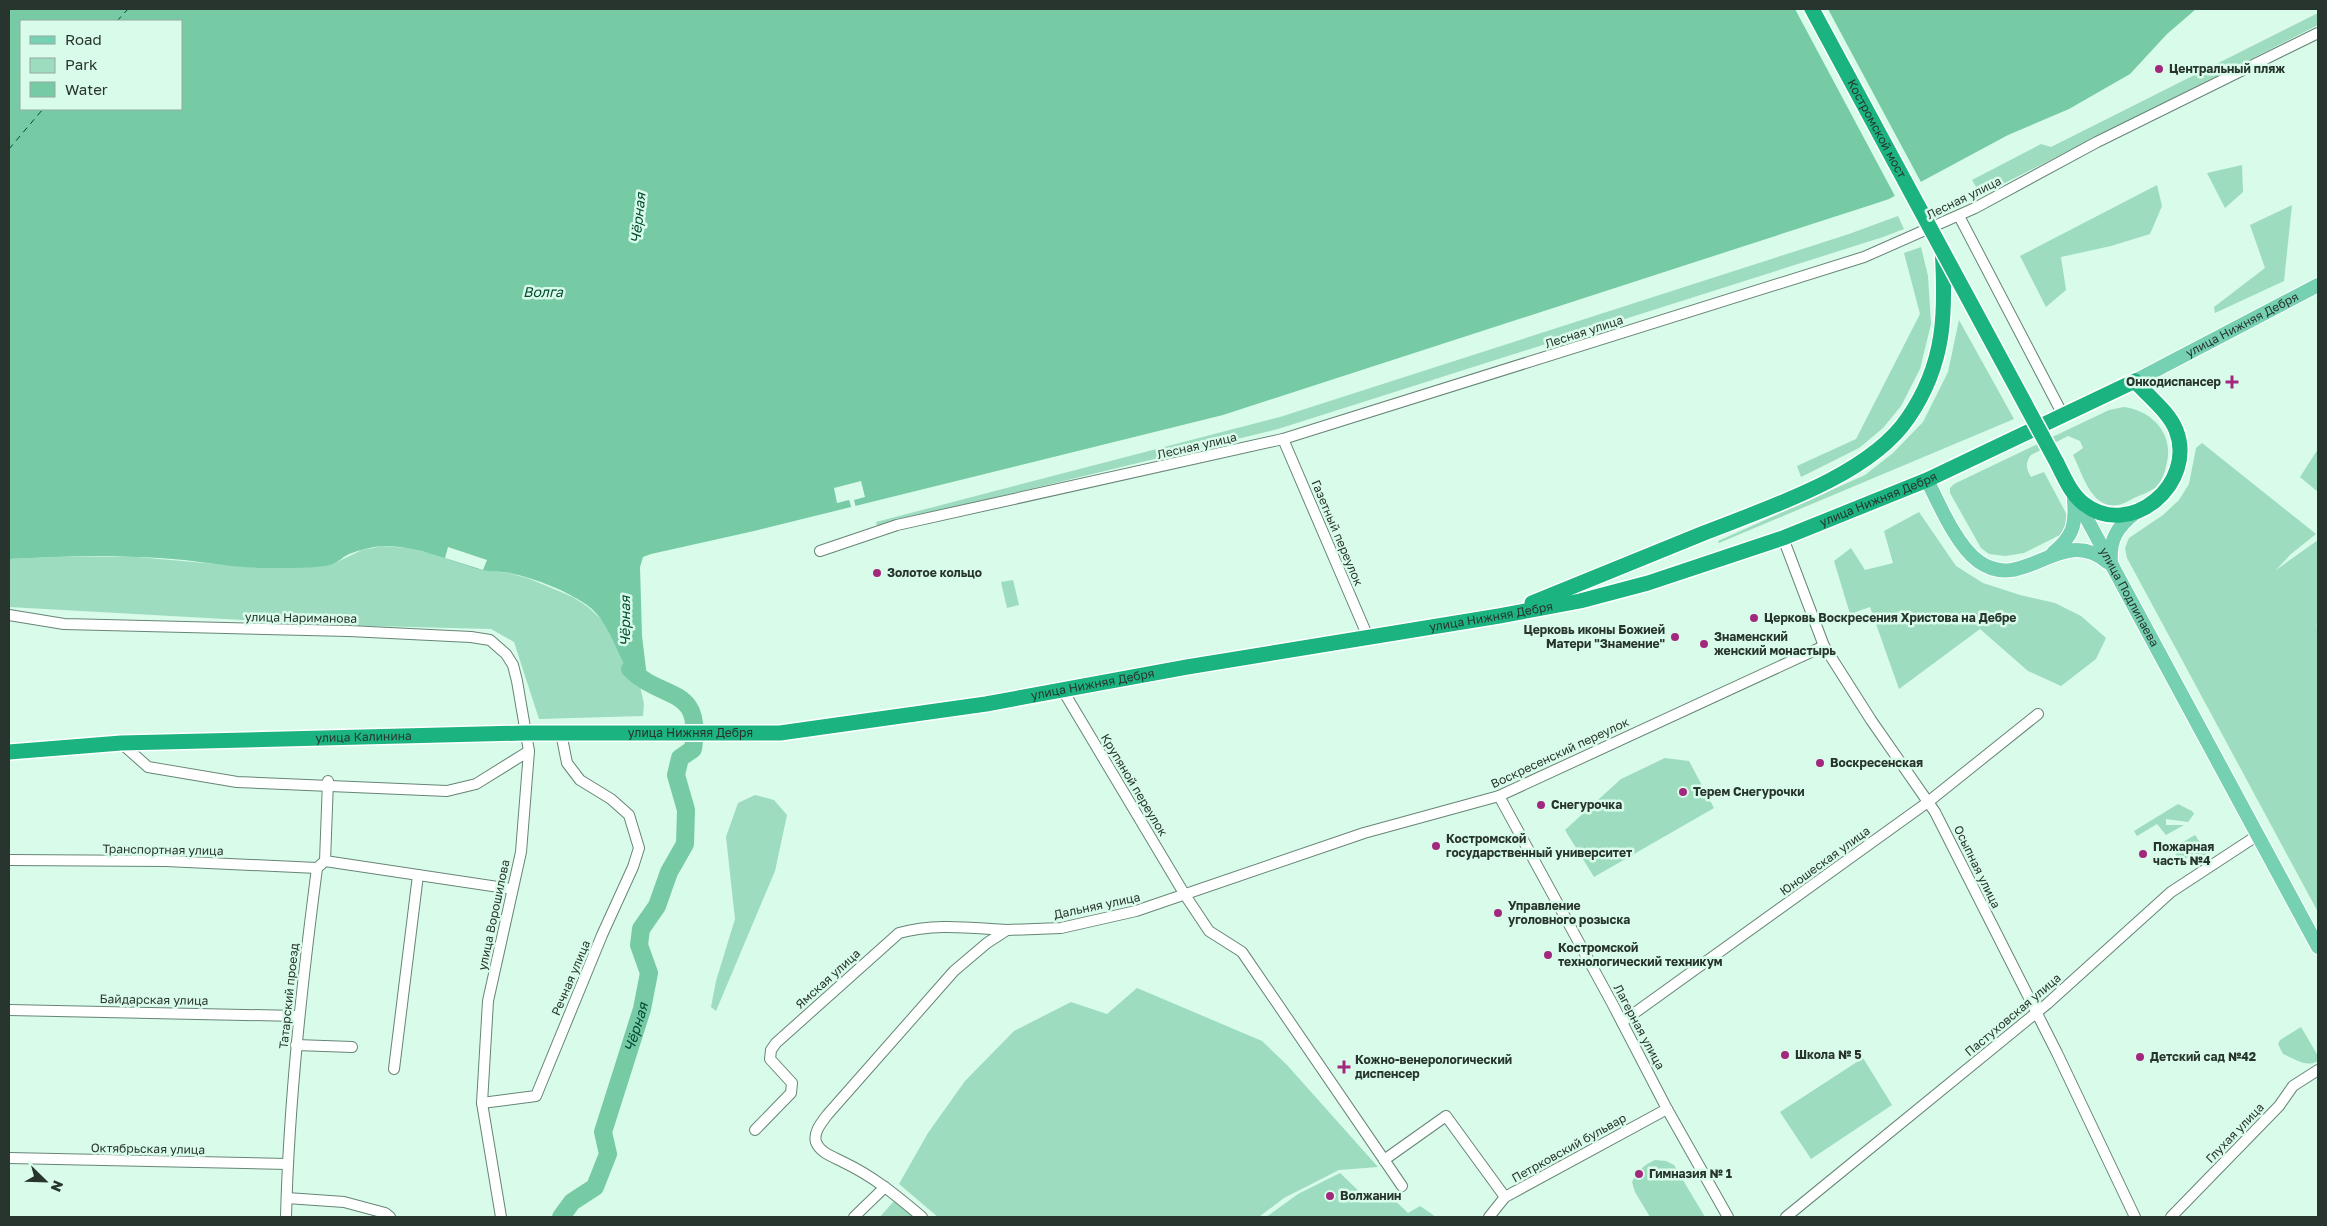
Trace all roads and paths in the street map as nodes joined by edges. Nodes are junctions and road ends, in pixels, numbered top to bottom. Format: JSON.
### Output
{"nodes":[{"id":1,"x":1812,"y":9,"type":"edge"},
{"id":2,"x":2318,"y":33,"type":"edge"},
{"id":3,"x":1959,"y":216,"type":"junction"},
{"id":4,"x":1942,"y":248,"type":"junction"},
{"id":5,"x":2318,"y":285,"type":"edge"},
{"id":6,"x":2135,"y":381,"type":"junction"},
{"id":7,"x":2064,"y":415,"type":"junction"},
{"id":8,"x":1283,"y":439,"type":"junction"},
{"id":9,"x":1927,"y":480,"type":"junction"},
{"id":10,"x":2074,"y":495,"type":"junction"},
{"id":11,"x":2135,"y":513,"type":"junction"},
{"id":12,"x":1783,"y":538,"type":"junction"},
{"id":13,"x":820,"y":551,"type":"dead end"},
{"id":14,"x":2051,"y":555,"type":"junction"},
{"id":15,"x":2112,"y":566,"type":"junction"},
{"id":16,"x":9,"y":615,"type":"edge"},
{"id":17,"x":1500,"y":616,"type":"junction"},
{"id":18,"x":1368,"y":637,"type":"junction"},
{"id":19,"x":1824,"y":646,"type":"junction"},
{"id":20,"x":1062,"y":689,"type":"junction"},
{"id":21,"x":2038,"y":714,"type":"dead end"},
{"id":22,"x":525,"y":733,"type":"junction"},
{"id":23,"x":561,"y":733,"type":"junction"},
{"id":24,"x":606,"y":733,"type":"joint"},
{"id":25,"x":121,"y":743,"type":"junction"},
{"id":26,"x":529,"y":751,"type":"junction"},
{"id":27,"x":9,"y":752,"type":"edge"},
{"id":28,"x":328,"y":784,"type":"junction"},
{"id":29,"x":1499,"y":796,"type":"junction"},
{"id":30,"x":1928,"y":802,"type":"junction"},
{"id":31,"x":2258,"y":835,"type":"junction"},
{"id":32,"x":9,"y":860,"type":"edge"},
{"id":33,"x":326,"y":861,"type":"junction"},
{"id":34,"x":317,"y":868,"type":"junction"},
{"id":35,"x":418,"y":874,"type":"junction"},
{"id":36,"x":512,"y":889,"type":"junction"},
{"id":37,"x":1185,"y":895,"type":"junction"},
{"id":38,"x":1007,"y":930,"type":"junction"},
{"id":39,"x":2318,"y":947,"type":"edge"},
{"id":40,"x":9,"y":1010,"type":"edge"},
{"id":41,"x":2036,"y":1013,"type":"junction"},
{"id":42,"x":298,"y":1016,"type":"junction"},
{"id":43,"x":1622,"y":1022,"type":"junction"},
{"id":44,"x":296,"y":1045,"type":"junction"},
{"id":45,"x":352,"y":1047,"type":"dead end"},
{"id":46,"x":394,"y":1069,"type":"dead end"},
{"id":47,"x":2318,"y":1070,"type":"edge"},
{"id":48,"x":482,"y":1103,"type":"junction"},
{"id":49,"x":1667,"y":1109,"type":"junction"},
{"id":50,"x":755,"y":1130,"type":"dead end"},
{"id":51,"x":9,"y":1158,"type":"edge"},
{"id":52,"x":1384,"y":1160,"type":"junction"},
{"id":53,"x":288,"y":1164,"type":"junction"},
{"id":54,"x":1402,"y":1186,"type":"dead end"},
{"id":55,"x":885,"y":1187,"type":"junction"},
{"id":56,"x":1504,"y":1197,"type":"junction"},
{"id":57,"x":287,"y":1198,"type":"junction"},
{"id":58,"x":286,"y":1217,"type":"edge"},
{"id":59,"x":390,"y":1217,"type":"edge"},
{"id":60,"x":501,"y":1217,"type":"edge"},
{"id":61,"x":854,"y":1217,"type":"edge"},
{"id":62,"x":922,"y":1217,"type":"edge"},
{"id":63,"x":1489,"y":1217,"type":"edge"},
{"id":64,"x":1728,"y":1217,"type":"edge"},
{"id":65,"x":1786,"y":1217,"type":"edge"},
{"id":66,"x":2135,"y":1217,"type":"edge"},
{"id":67,"x":2171,"y":1217,"type":"edge"}],
"edges":[{"from":1,"to":4,"type":"highway","name":"Костромской мост","bridge":true},
{"from":2,"to":3,"type":"street","name":"Лесная улица"},
{"from":3,"to":7,"type":"street"},
{"from":3,"to":8,"type":"street","name":"Лесная улица"},
{"from":4,"to":10,"type":"highway","name":"улица Подлипаева","bridge":true},
{"from":4,"to":17,"type":"highway"},
{"from":5,"to":6,"type":"main road","name":"улица Нижняя Дебря"},
{"from":6,"to":7,"type":"highway","name":"улица Нижняя Дебря"},
{"from":6,"to":11,"type":"highway"},
{"from":7,"to":9,"type":"highway","name":"улица Нижняя Дебря"},
{"from":8,"to":13,"type":"street","name":"Лесная улица"},
{"from":8,"to":18,"type":"street","name":"Газетный переулок"},
{"from":9,"to":12,"type":"highway","name":"улица Нижняя Дебря"},
{"from":9,"to":14,"type":"main road"},
{"from":10,"to":11,"type":"highway"},
{"from":10,"to":14,"type":"main road"},
{"from":10,"to":15,"type":"main road","name":"улица Подлипаева"},
{"from":11,"to":15,"type":"main road"},
{"from":12,"to":17,"type":"highway","name":"улица Нижняя Дебря"},
{"from":12,"to":19,"type":"street","name":"Осыпная улица"},
{"from":14,"to":15,"type":"main road"},
{"from":15,"to":31,"type":"main road","name":"улица Подлипаева"},
{"from":16,"to":22,"type":"street","name":"улица Нариманова"},
{"from":17,"to":18,"type":"highway","name":"улица Нижняя Дебря"},
{"from":18,"to":20,"type":"highway","name":"улица Нижняя Дебря"},
{"from":19,"to":29,"type":"street","name":"Воскресенский переулок"},
{"from":19,"to":30,"type":"street","name":"Осыпная улица"},
{"from":20,"to":24,"type":"highway","name":"улица Нижняя Дебря"},
{"from":20,"to":37,"type":"street","name":"Крупяной переулок"},
{"from":21,"to":30,"type":"street","name":"Юношеская улица"},
{"from":22,"to":23,"type":"highway","name":"улица Калинина"},
{"from":22,"to":25,"type":"highway","name":"улица Калинина"},
{"from":22,"to":26,"type":"street","name":"улица Ворошилова"},
{"from":23,"to":24,"type":"highway","name":"улица Калинина"},
{"from":23,"to":48,"type":"street","name":"Речная улица"},
{"from":25,"to":27,"type":"highway","name":"улица Калинина"},
{"from":25,"to":28,"type":"street"},
{"from":26,"to":28,"type":"street"},
{"from":26,"to":36,"type":"street","name":"улица Ворошилова"},
{"from":28,"to":33,"type":"street"},
{"from":29,"to":37,"type":"street","name":"Воскресенский переулок"},
{"from":29,"to":43,"type":"street","name":"Лагерная улица"},
{"from":30,"to":41,"type":"street","name":"Осыпная улица"},
{"from":30,"to":43,"type":"street","name":"Юношеская улица"},
{"from":31,"to":39,"type":"main road","name":"улица Подлипаева"},
{"from":31,"to":41,"type":"street","name":"Пастуховская улица"},
{"from":32,"to":34,"type":"street","name":"Транспортная улица"},
{"from":33,"to":34,"type":"street"},
{"from":33,"to":35,"type":"street"},
{"from":34,"to":42,"type":"street","name":"Татарский проезд"},
{"from":35,"to":36,"type":"street"},
{"from":35,"to":46,"type":"street"},
{"from":36,"to":48,"type":"street","name":"улица Ворошилова"},
{"from":37,"to":38,"type":"street","name":"Дальняя улица"},
{"from":37,"to":52,"type":"street"},
{"from":38,"to":50,"type":"street","name":"Ямская улица"},
{"from":38,"to":55,"type":"street"},
{"from":40,"to":42,"type":"street","name":"Байдарская улица"},
{"from":41,"to":65,"type":"street","name":"Пастуховская улица"},
{"from":41,"to":66,"type":"street","name":"Осыпная улица"},
{"from":42,"to":44,"type":"street","name":"Татарский проезд"},
{"from":43,"to":49,"type":"street","name":"Лагерная улица"},
{"from":44,"to":45,"type":"street"},
{"from":44,"to":53,"type":"street","name":"Татарский проезд"},
{"from":47,"to":67,"type":"street","name":"Глухая улица"},
{"from":48,"to":60,"type":"street"},
{"from":49,"to":56,"type":"street","name":"Петрковский бульвар"},
{"from":49,"to":64,"type":"street","name":"Лагерная улица"},
{"from":51,"to":53,"type":"street","name":"Октябрьская улица"},
{"from":52,"to":54,"type":"street"},
{"from":52,"to":56,"type":"street"},
{"from":53,"to":57,"type":"street","name":"Татарский проезд"},
{"from":55,"to":61,"type":"street"},
{"from":55,"to":62,"type":"street"},
{"from":56,"to":63,"type":"street","name":"Петрковский бульвар"},
{"from":57,"to":58,"type":"street","name":"Татарский проезд"},
{"from":57,"to":59,"type":"street"}]}
